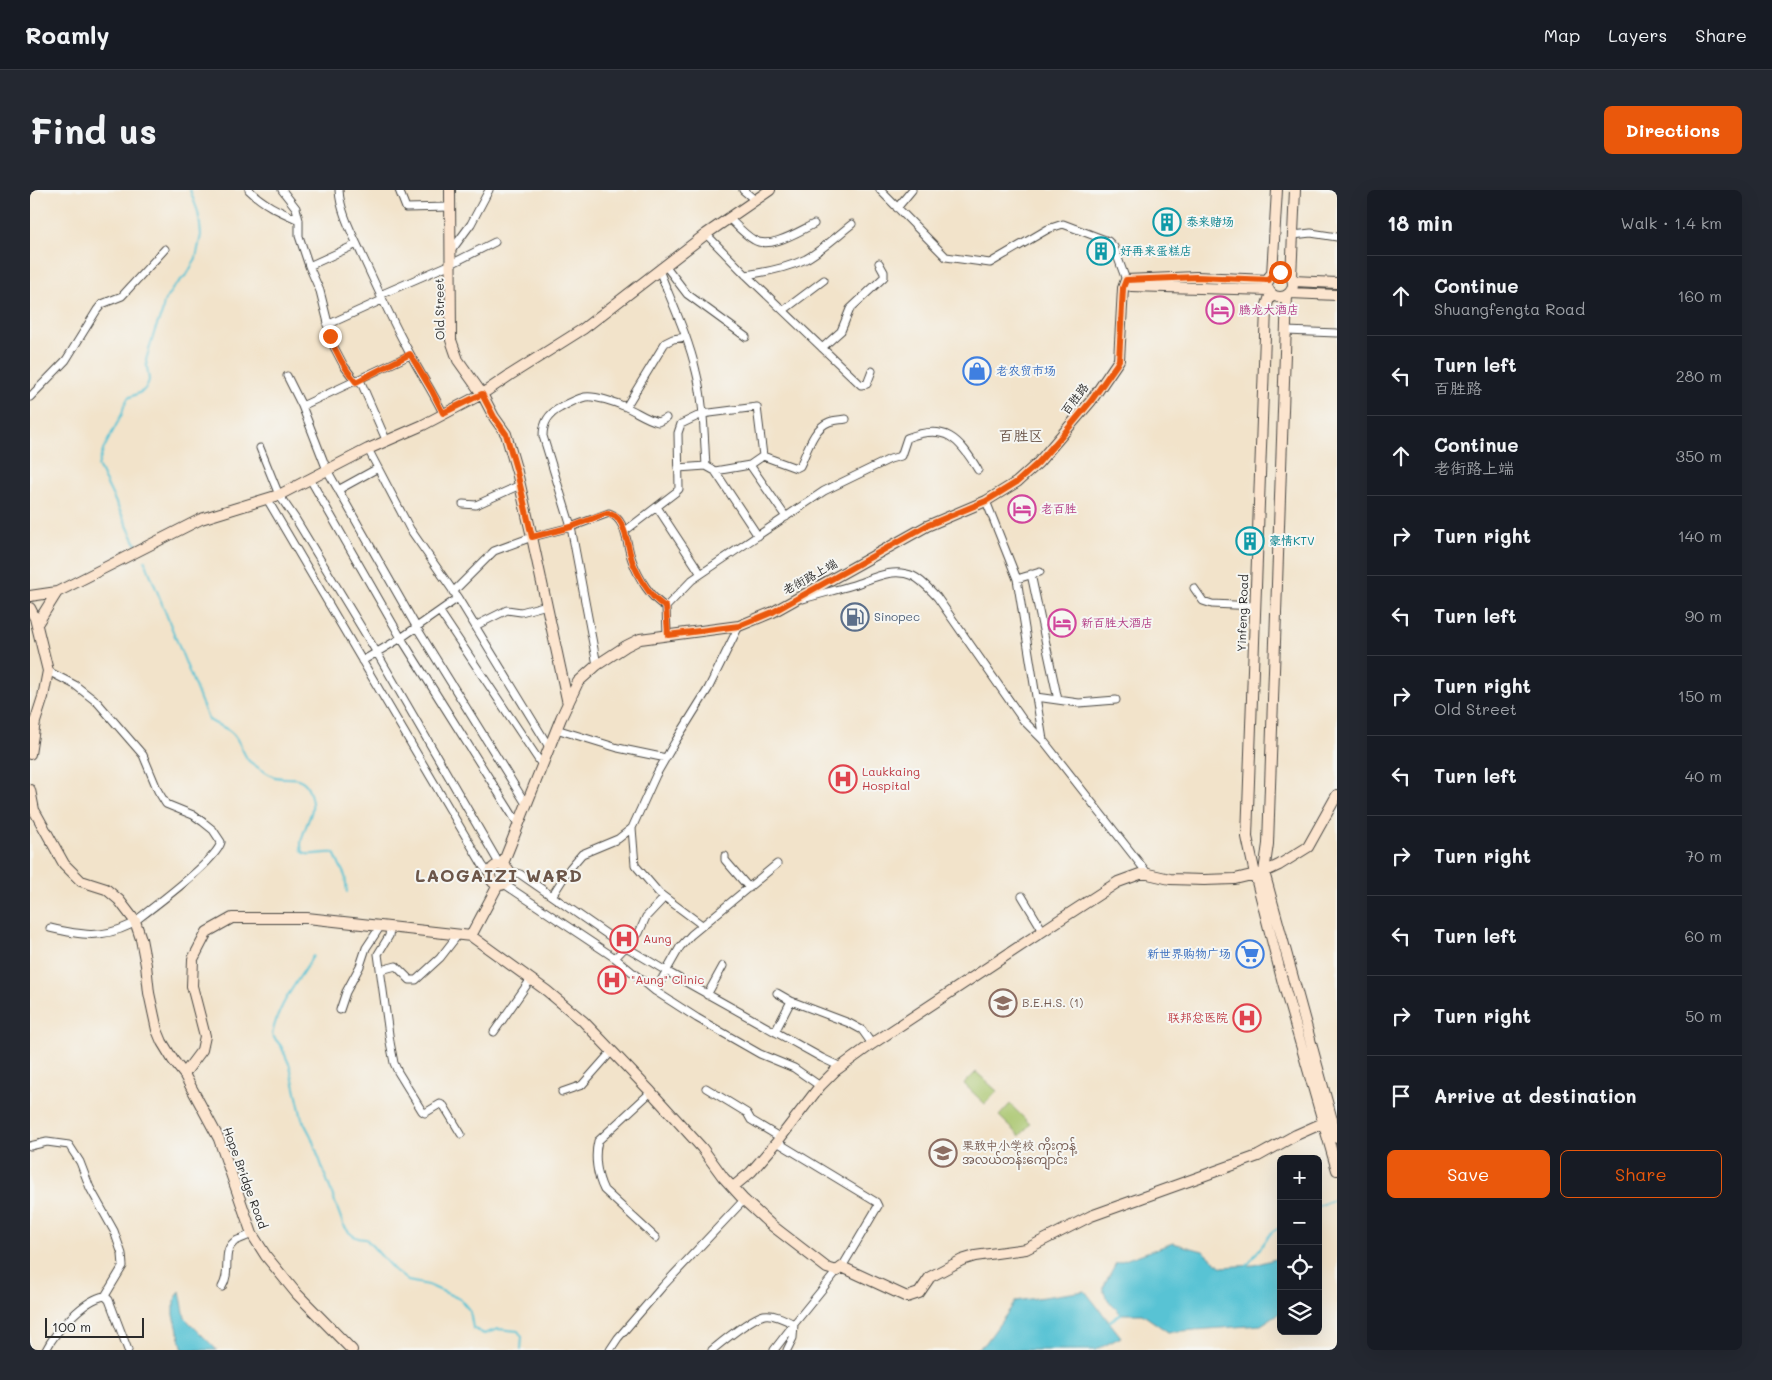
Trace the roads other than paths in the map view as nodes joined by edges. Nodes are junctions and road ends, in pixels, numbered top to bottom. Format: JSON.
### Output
{"nodes":[{"id":1,"x":249,"y":190,"type":"edge"},
{"id":2,"x":282,"y":190,"type":"edge"},
{"id":3,"x":339,"y":190,"type":"edge"},
{"id":4,"x":399,"y":190,"type":"edge"},
{"id":5,"x":450,"y":190,"type":"edge"},
{"id":6,"x":488,"y":190,"type":"edge"},
{"id":7,"x":743,"y":190,"type":"edge"},
{"id":8,"x":770,"y":190,"type":"edge"},
{"id":9,"x":880,"y":190,"type":"edge"},
{"id":10,"x":912,"y":190,"type":"edge"},
{"id":11,"x":1278,"y":190,"type":"edge"},
{"id":12,"x":1294,"y":190,"type":"edge"},
{"id":13,"x":755,"y":200,"type":"junction"},
{"id":14,"x":450,"y":207,"type":"junction"},
{"id":15,"x":897,"y":208,"type":"junction"},
{"id":16,"x":730,"y":219,"type":"junction"},
{"id":17,"x":299,"y":220,"type":"junction"},
{"id":18,"x":814,"y":224,"type":"dead end"},
{"id":19,"x":852,"y":224,"type":"dead end"},
{"id":20,"x":706,"y":234,"type":"junction"},
{"id":21,"x":1293,"y":235,"type":"junction"},
{"id":22,"x":1337,"y":236,"type":"edge"},
{"id":23,"x":495,"y":242,"type":"dead end"},
{"id":24,"x":357,"y":244,"type":"junction"},
{"id":25,"x":165,"y":249,"type":"dead end"},
{"id":26,"x":451,"y":251,"type":"junction"},
{"id":27,"x":879,"y":263,"type":"dead end"},
{"id":28,"x":451,"y":264,"type":"junction"},
{"id":29,"x":309,"y":266,"type":"junction"},
{"id":30,"x":662,"y":267,"type":"junction"},
{"id":31,"x":746,"y":275,"type":"junction"},
{"id":32,"x":1292,"y":279,"type":"junction"},
{"id":33,"x":824,"y":280,"type":"dead end"},
{"id":34,"x":1270,"y":284,"type":"junction"},
{"id":35,"x":1337,"y":284,"type":"edge"},
{"id":36,"x":1126,"y":285,"type":"junction"},
{"id":37,"x":1289,"y":294,"type":"junction"},
{"id":38,"x":1337,"y":295,"type":"edge"},
{"id":39,"x":381,"y":297,"type":"junction"},
{"id":40,"x":784,"y":310,"type":"junction"},
{"id":41,"x":327,"y":325,"type":"junction"},
{"id":42,"x":1286,"y":331,"type":"junction"},
{"id":43,"x":1337,"y":333,"type":"edge"},
{"id":44,"x":686,"y":337,"type":"junction"},
{"id":45,"x":746,"y":337,"type":"dead end"},
{"id":46,"x":822,"y":348,"type":"junction"},
{"id":47,"x":410,"y":354,"type":"junction"},
{"id":48,"x":872,"y":371,"type":"dead end"},
{"id":49,"x":287,"y":376,"type":"dead end"},
{"id":50,"x":358,"y":381,"type":"junction"},
{"id":51,"x":482,"y":394,"type":"junction"},
{"id":52,"x":30,"y":398,"type":"edge"},
{"id":53,"x":302,"y":406,"type":"junction"},
{"id":54,"x":626,"y":407,"type":"junction"},
{"id":55,"x":443,"y":413,"type":"junction"},
{"id":56,"x":702,"y":414,"type":"junction"},
{"id":57,"x":666,"y":418,"type":"dead end"},
{"id":58,"x":846,"y":419,"type":"dead end"},
{"id":59,"x":387,"y":442,"type":"junction"},
{"id":60,"x":260,"y":448,"type":"dead end"},
{"id":61,"x":368,"y":450,"type":"junction"},
{"id":62,"x":763,"y":456,"type":"junction"},
{"id":63,"x":750,"y":465,"type":"junction"},
{"id":64,"x":706,"y":466,"type":"junction"},
{"id":65,"x":378,"y":468,"type":"junction"},
{"id":66,"x":678,"y":468,"type":"junction"},
{"id":67,"x":327,"y":470,"type":"junction"},
{"id":68,"x":715,"y":470,"type":"junction"},
{"id":69,"x":978,"y":470,"type":"dead end"},
{"id":70,"x":310,"y":479,"type":"junction"},
{"id":71,"x":520,"y":485,"type":"junction"},
{"id":72,"x":338,"y":490,"type":"junction"},
{"id":73,"x":279,"y":495,"type":"junction"},
{"id":74,"x":267,"y":499,"type":"junction"},
{"id":75,"x":986,"y":501,"type":"junction"},
{"id":76,"x":463,"y":504,"type":"dead end"},
{"id":77,"x":657,"y":507,"type":"junction"},
{"id":78,"x":786,"y":517,"type":"junction"},
{"id":79,"x":571,"y":527,"type":"junction"},
{"id":80,"x":625,"y":531,"type":"junction"},
{"id":81,"x":758,"y":536,"type":"junction"},
{"id":82,"x":532,"y":537,"type":"junction"},
{"id":83,"x":1040,"y":572,"type":"dead end"},
{"id":84,"x":701,"y":574,"type":"junction"},
{"id":85,"x":1031,"y":574,"type":"junction"},
{"id":86,"x":1017,"y":579,"type":"junction"},
{"id":87,"x":1194,"y":588,"type":"dead end"},
{"id":88,"x":57,"y":592,"type":"junction"},
{"id":89,"x":456,"y":595,"type":"junction"},
{"id":90,"x":30,"y":596,"type":"edge"},
{"id":91,"x":792,"y":602,"type":"junction"},
{"id":92,"x":547,"y":605,"type":"junction"},
{"id":93,"x":1256,"y":606,"type":"junction"},
{"id":94,"x":666,"y":607,"type":"junction"},
{"id":95,"x":30,"y":608,"type":"edge"},
{"id":96,"x":440,"y":612,"type":"junction"},
{"id":97,"x":37,"y":624,"type":"junction"},
{"id":98,"x":475,"y":626,"type":"junction"},
{"id":99,"x":739,"y":626,"type":"junction"},
{"id":100,"x":417,"y":628,"type":"junction"},
{"id":101,"x":668,"y":635,"type":"junction"},
{"id":102,"x":401,"y":638,"type":"junction"},
{"id":103,"x":377,"y":653,"type":"junction"},
{"id":104,"x":362,"y":661,"type":"junction"},
{"id":105,"x":598,"y":665,"type":"junction"},
{"id":106,"x":48,"y":671,"type":"junction"},
{"id":107,"x":1036,"y":697,"type":"junction"},
{"id":108,"x":1058,"y":700,"type":"junction"},
{"id":109,"x":1116,"y":700,"type":"dead end"},
{"id":110,"x":568,"y":704,"type":"junction"},
{"id":111,"x":556,"y":729,"type":"junction"},
{"id":112,"x":1043,"y":740,"type":"junction"},
{"id":113,"x":549,"y":747,"type":"junction"},
{"id":114,"x":30,"y":754,"type":"edge"},
{"id":115,"x":666,"y":758,"type":"junction"},
{"id":116,"x":542,"y":765,"type":"junction"},
{"id":117,"x":30,"y":790,"type":"edge"},
{"id":118,"x":1337,"y":795,"type":"edge"},
{"id":119,"x":526,"y":804,"type":"junction"},
{"id":120,"x":32,"y":810,"type":"edge"},
{"id":121,"x":518,"y":824,"type":"junction"},
{"id":122,"x":632,"y":828,"type":"junction"},
{"id":123,"x":725,"y":856,"type":"dead end"},
{"id":124,"x":777,"y":864,"type":"dead end"},
{"id":125,"x":503,"y":867,"type":"junction"},
{"id":126,"x":1259,"y":873,"type":"junction"},
{"id":127,"x":1148,"y":874,"type":"junction"},
{"id":128,"x":490,"y":875,"type":"junction"},
{"id":129,"x":501,"y":884,"type":"junction"},
{"id":130,"x":749,"y":888,"type":"junction"},
{"id":131,"x":552,"y":896,"type":"junction"},
{"id":132,"x":1022,"y":896,"type":"dead end"},
{"id":133,"x":664,"y":898,"type":"junction"},
{"id":134,"x":135,"y":921,"type":"junction"},
{"id":135,"x":702,"y":925,"type":"junction"},
{"id":136,"x":385,"y":927,"type":"junction"},
{"id":137,"x":50,"y":928,"type":"dead end"},
{"id":138,"x":1043,"y":931,"type":"junction"},
{"id":139,"x":456,"y":936,"type":"junction"},
{"id":140,"x":471,"y":936,"type":"junction"},
{"id":141,"x":627,"y":948,"type":"junction"},
{"id":142,"x":615,"y":958,"type":"junction"},
{"id":143,"x":723,"y":966,"type":"dead end"},
{"id":144,"x":381,"y":970,"type":"junction"},
{"id":145,"x":666,"y":971,"type":"junction"},
{"id":146,"x":531,"y":979,"type":"junction"},
{"id":147,"x":655,"y":991,"type":"junction"},
{"id":148,"x":777,"y":992,"type":"dead end"},
{"id":149,"x":707,"y":995,"type":"junction"},
{"id":150,"x":791,"y":1001,"type":"junction"},
{"id":151,"x":340,"y":1010,"type":"dead end"},
{"id":152,"x":494,"y":1032,"type":"dead end"},
{"id":153,"x":775,"y":1032,"type":"junction"},
{"id":154,"x":872,"y":1044,"type":"junction"},
{"id":155,"x":612,"y":1051,"type":"junction"},
{"id":156,"x":841,"y":1067,"type":"junction"},
{"id":157,"x":184,"y":1074,"type":"junction"},
{"id":158,"x":820,"y":1086,"type":"junction"},
{"id":159,"x":706,"y":1088,"type":"dead end"},
{"id":160,"x":562,"y":1092,"type":"dead end"},
{"id":161,"x":651,"y":1092,"type":"junction"},
{"id":162,"x":1327,"y":1120,"type":"junction"},
{"id":163,"x":461,"y":1134,"type":"dead end"},
{"id":164,"x":1337,"y":1138,"type":"edge"},
{"id":165,"x":779,"y":1140,"type":"junction"},
{"id":166,"x":30,"y":1146,"type":"edge"},
{"id":167,"x":1337,"y":1170,"type":"edge"},
{"id":168,"x":733,"y":1188,"type":"junction"},
{"id":169,"x":744,"y":1200,"type":"junction"},
{"id":170,"x":252,"y":1234,"type":"junction"},
{"id":171,"x":656,"y":1238,"type":"dead end"},
{"id":172,"x":840,"y":1269,"type":"junction"},
{"id":173,"x":222,"y":1286,"type":"dead end"},
{"id":174,"x":105,"y":1296,"type":"junction"},
{"id":175,"x":794,"y":1324,"type":"junction"},
{"id":176,"x":50,"y":1348,"type":"edge"},
{"id":177,"x":128,"y":1350,"type":"edge"},
{"id":178,"x":352,"y":1350,"type":"edge"},
{"id":179,"x":610,"y":1350,"type":"edge"},
{"id":180,"x":712,"y":1350,"type":"edge"},
{"id":181,"x":774,"y":1350,"type":"edge"},
{"id":182,"x":787,"y":1350,"type":"edge"}],
"edges":[{"from":1,"to":17,"type":"street"},
{"from":2,"to":17,"type":"street"},
{"from":3,"to":24,"type":"street"},
{"from":4,"to":14,"type":"street"},
{"from":5,"to":14,"type":"main road","name":"Old Street"},
{"from":6,"to":26,"type":"street"},
{"from":7,"to":13,"type":"street"},
{"from":8,"to":13,"type":"main road"},
{"from":9,"to":15,"type":"street"},
{"from":10,"to":15,"type":"street"},
{"from":11,"to":34,"type":"main road","name":"Yinfeng Road"},
{"from":12,"to":21,"type":"main road"},
{"from":13,"to":16,"type":"main road"},
{"from":14,"to":26,"type":"main road","name":"Old Street"},
{"from":15,"to":36,"type":"street"},
{"from":16,"to":18,"type":"street"},
{"from":16,"to":20,"type":"main road"},
{"from":17,"to":29,"type":"street"},
{"from":19,"to":31,"type":"street"},
{"from":20,"to":30,"type":"main road"},
{"from":20,"to":31,"type":"street"},
{"from":21,"to":22,"type":"street"},
{"from":21,"to":32,"type":"main road"},
{"from":23,"to":28,"type":"street"},
{"from":24,"to":29,"type":"street"},
{"from":24,"to":39,"type":"street"},
{"from":25,"to":52,"type":"street"},
{"from":26,"to":28,"type":"main road","name":"Old Street"},
{"from":27,"to":46,"type":"street"},
{"from":28,"to":39,"type":"street"},
{"from":28,"to":51,"type":"main road","name":"Old Street"},
{"from":29,"to":41,"type":"street"},
{"from":30,"to":44,"type":"street"},
{"from":30,"to":45,"type":"street"},
{"from":30,"to":51,"type":"main road"},
{"from":31,"to":40,"type":"street"},
{"from":32,"to":34,"type":"main road"},
{"from":32,"to":35,"type":"main road"},
{"from":32,"to":37,"type":"main road"},
{"from":33,"to":40,"type":"street"},
{"from":34,"to":36,"type":"main road"},
{"from":34,"to":37,"type":"main road"},
{"from":34,"to":93,"type":"main road","name":"Yinfeng Road"},
{"from":36,"to":75,"type":"main road","name":"百胜路"},
{"from":37,"to":38,"type":"main road"},
{"from":37,"to":42,"type":"main road"},
{"from":39,"to":41,"type":"street"},
{"from":39,"to":47,"type":"street"},
{"from":40,"to":46,"type":"street"},
{"from":41,"to":50,"type":"street"},
{"from":42,"to":43,"type":"street"},
{"from":42,"to":126,"type":"main road"},
{"from":44,"to":54,"type":"street"},
{"from":44,"to":56,"type":"street"},
{"from":46,"to":48,"type":"street"},
{"from":47,"to":50,"type":"street"},
{"from":47,"to":55,"type":"street"},
{"from":49,"to":53,"type":"street"},
{"from":50,"to":53,"type":"street"},
{"from":50,"to":59,"type":"street"},
{"from":51,"to":55,"type":"main road"},
{"from":51,"to":71,"type":"main road","name":"Old Street"},
{"from":53,"to":67,"type":"street"},
{"from":54,"to":57,"type":"street"},
{"from":54,"to":79,"type":"street"},
{"from":55,"to":59,"type":"main road"},
{"from":56,"to":62,"type":"street"},
{"from":56,"to":64,"type":"street"},
{"from":56,"to":66,"type":"street"},
{"from":58,"to":62,"type":"street"},
{"from":59,"to":61,"type":"main road"},
{"from":60,"to":73,"type":"street"},
{"from":61,"to":65,"type":"street"},
{"from":61,"to":67,"type":"main road"},
{"from":62,"to":63,"type":"street"},
{"from":63,"to":68,"type":"street"},
{"from":63,"to":78,"type":"street"},
{"from":64,"to":66,"type":"street"},
{"from":64,"to":68,"type":"street"},
{"from":65,"to":72,"type":"street"},
{"from":65,"to":89,"type":"street"},
{"from":66,"to":77,"type":"street"},
{"from":67,"to":70,"type":"main road"},
{"from":67,"to":72,"type":"street"},
{"from":68,"to":81,"type":"street"},
{"from":69,"to":78,"type":"street"},
{"from":70,"to":73,"type":"main road"},
{"from":70,"to":102,"type":"street"},
{"from":71,"to":76,"type":"street"},
{"from":71,"to":82,"type":"main road","name":"Old Street"},
{"from":72,"to":100,"type":"street"},
{"from":73,"to":74,"type":"main road"},
{"from":73,"to":103,"type":"street"},
{"from":74,"to":88,"type":"main road"},
{"from":74,"to":104,"type":"street"},
{"from":75,"to":86,"type":"street"},
{"from":75,"to":91,"type":"main road","name":"老街路上端"},
{"from":77,"to":80,"type":"street"},
{"from":77,"to":84,"type":"street"},
{"from":78,"to":81,"type":"street"},
{"from":79,"to":80,"type":"street"},
{"from":79,"to":82,"type":"street"},
{"from":79,"to":105,"type":"street"},
{"from":80,"to":94,"type":"street"},
{"from":81,"to":84,"type":"street"},
{"from":82,"to":89,"type":"street"},
{"from":82,"to":92,"type":"main road","name":"Old Street"},
{"from":83,"to":85,"type":"street"},
{"from":84,"to":94,"type":"street"},
{"from":85,"to":86,"type":"street"},
{"from":85,"to":108,"type":"street"},
{"from":86,"to":107,"type":"street"},
{"from":87,"to":93,"type":"street"},
{"from":88,"to":90,"type":"main road"},
{"from":88,"to":97,"type":"main road"},
{"from":89,"to":96,"type":"street"},
{"from":89,"to":98,"type":"street"},
{"from":91,"to":99,"type":"main road","name":"老街路上端"},
{"from":91,"to":112,"type":"street"},
{"from":92,"to":98,"type":"street"},
{"from":92,"to":110,"type":"main road","name":"Old Street"},
{"from":93,"to":126,"type":"main road","name":"Yinfeng Road"},
{"from":94,"to":101,"type":"street"},
{"from":95,"to":97,"type":"main road"},
{"from":96,"to":100,"type":"street"},
{"from":96,"to":116,"type":"street"},
{"from":97,"to":106,"type":"main road"},
{"from":98,"to":113,"type":"street"},
{"from":99,"to":101,"type":"main road","name":"老街路上端"},
{"from":99,"to":115,"type":"street"},
{"from":100,"to":102,"type":"street"},
{"from":100,"to":119,"type":"street"},
{"from":101,"to":105,"type":"main road","name":"老街路上端"},
{"from":102,"to":103,"type":"street"},
{"from":102,"to":121,"type":"street"},
{"from":103,"to":104,"type":"street"},
{"from":103,"to":125,"type":"street"},
{"from":104,"to":128,"type":"street"},
{"from":105,"to":110,"type":"main road","name":"老街路上端"},
{"from":106,"to":114,"type":"main road"},
{"from":106,"to":134,"type":"street"},
{"from":107,"to":108,"type":"street"},
{"from":107,"to":112,"type":"street"},
{"from":108,"to":109,"type":"street"},
{"from":110,"to":111,"type":"main road","name":"老街路上端"},
{"from":111,"to":113,"type":"main road","name":"老街路上端"},
{"from":111,"to":115,"type":"street"},
{"from":112,"to":127,"type":"street"},
{"from":113,"to":116,"type":"main road","name":"老街路上端"},
{"from":115,"to":122,"type":"street"},
{"from":116,"to":119,"type":"main road","name":"老街路上端"},
{"from":117,"to":120,"type":"main road"},
{"from":118,"to":126,"type":"main road"},
{"from":119,"to":121,"type":"main road","name":"老街路上端"},
{"from":120,"to":134,"type":"main road"},
{"from":121,"to":125,"type":"main road","name":"老街路上端"},
{"from":122,"to":131,"type":"street"},
{"from":122,"to":133,"type":"street"},
{"from":123,"to":130,"type":"street"},
{"from":124,"to":130,"type":"street"},
{"from":125,"to":128,"type":"main road"},
{"from":125,"to":129,"type":"main road"},
{"from":125,"to":131,"type":"street"},
{"from":126,"to":127,"type":"main road"},
{"from":126,"to":162,"type":"main road","name":"Yinfeng Road"},
{"from":127,"to":138,"type":"main road"},
{"from":128,"to":129,"type":"main road"},
{"from":129,"to":140,"type":"main road"},
{"from":129,"to":142,"type":"street"},
{"from":130,"to":135,"type":"street"},
{"from":131,"to":141,"type":"street"},
{"from":132,"to":138,"type":"street"},
{"from":133,"to":135,"type":"street"},
{"from":133,"to":141,"type":"street"},
{"from":134,"to":137,"type":"street"},
{"from":134,"to":157,"type":"main road","name":"Hope Bridge Road"},
{"from":135,"to":145,"type":"street"},
{"from":136,"to":139,"type":"main road"},
{"from":136,"to":144,"type":"street"},
{"from":136,"to":151,"type":"street"},
{"from":136,"to":157,"type":"main road"},
{"from":138,"to":154,"type":"main road"},
{"from":139,"to":140,"type":"main road"},
{"from":139,"to":144,"type":"street"},
{"from":140,"to":146,"type":"main road"},
{"from":141,"to":142,"type":"street"},
{"from":141,"to":145,"type":"street"},
{"from":142,"to":147,"type":"street"},
{"from":143,"to":149,"type":"street"},
{"from":144,"to":163,"type":"street"},
{"from":145,"to":147,"type":"street"},
{"from":145,"to":149,"type":"street"},
{"from":146,"to":152,"type":"street"},
{"from":146,"to":155,"type":"main road"},
{"from":147,"to":158,"type":"street"},
{"from":148,"to":150,"type":"street"},
{"from":149,"to":153,"type":"street"},
{"from":150,"to":153,"type":"street"},
{"from":150,"to":154,"type":"street"},
{"from":153,"to":156,"type":"street"},
{"from":154,"to":156,"type":"main road"},
{"from":155,"to":160,"type":"street"},
{"from":155,"to":161,"type":"main road"},
{"from":156,"to":158,"type":"main road"},
{"from":157,"to":170,"type":"main road","name":"Hope Bridge Road"},
{"from":158,"to":165,"type":"main road"},
{"from":159,"to":165,"type":"street"},
{"from":161,"to":168,"type":"main road"},
{"from":161,"to":171,"type":"street"},
{"from":162,"to":164,"type":"main road"},
{"from":162,"to":167,"type":"main road"},
{"from":162,"to":172,"type":"main road"},
{"from":165,"to":168,"type":"main road"},
{"from":165,"to":172,"type":"street"},
{"from":166,"to":174,"type":"street"},
{"from":168,"to":169,"type":"main road"},
{"from":169,"to":172,"type":"main road"},
{"from":169,"to":179,"type":"street"},
{"from":170,"to":173,"type":"street"},
{"from":170,"to":178,"type":"main road","name":"Hope Bridge Road"},
{"from":172,"to":175,"type":"street"},
{"from":174,"to":176,"type":"street"},
{"from":174,"to":177,"type":"street"},
{"from":175,"to":180,"type":"street"},
{"from":175,"to":181,"type":"street"},
{"from":175,"to":182,"type":"street"}]}
